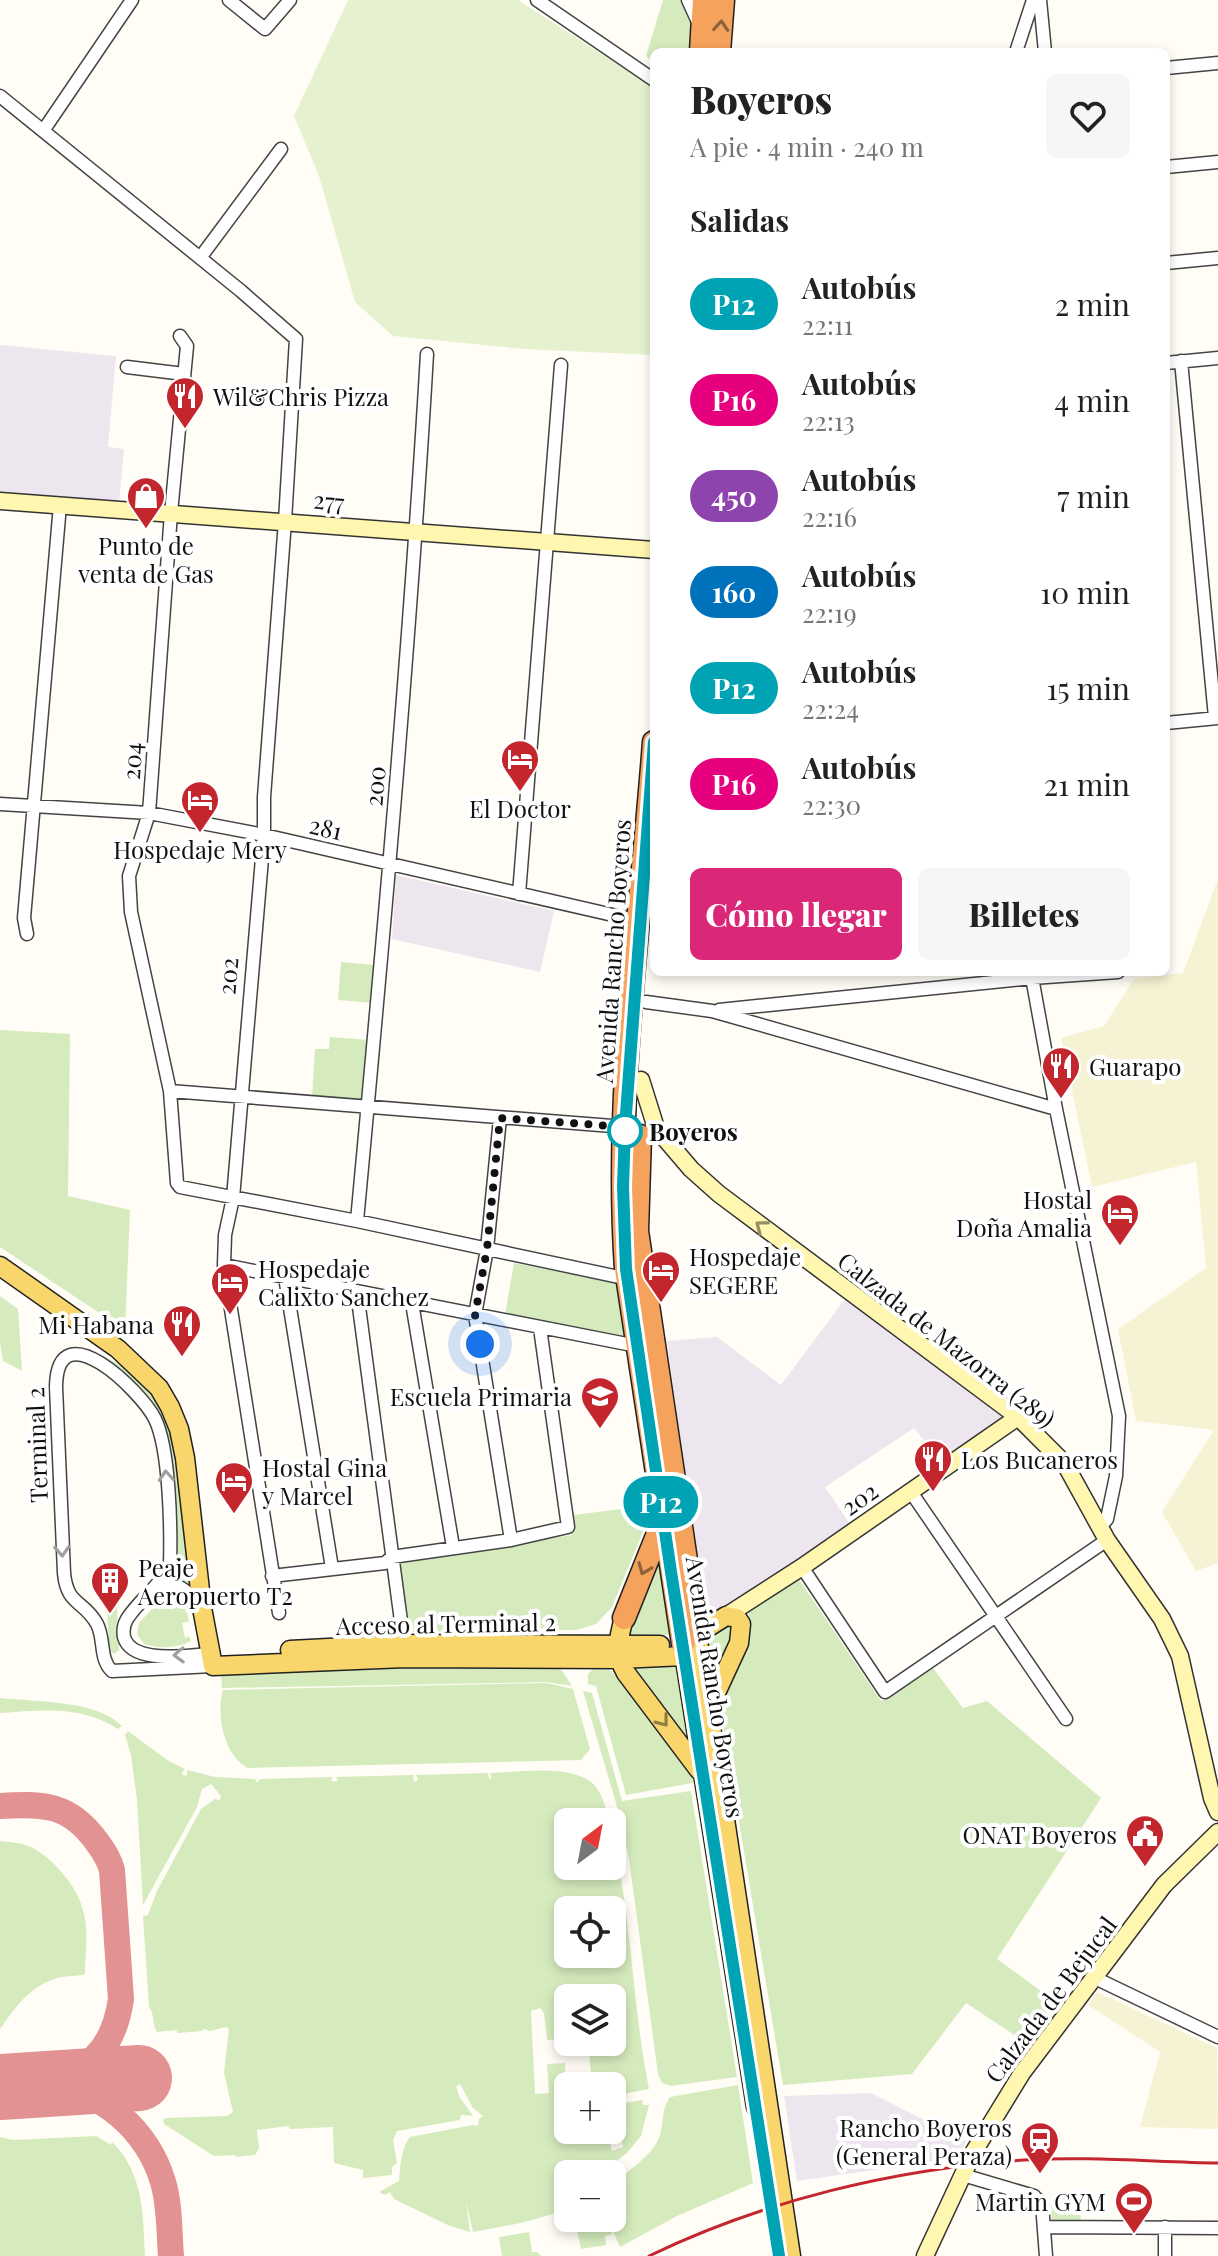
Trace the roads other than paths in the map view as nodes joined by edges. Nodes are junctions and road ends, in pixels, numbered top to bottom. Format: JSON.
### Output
{"nodes":[{"id":1,"x":132,"y":0,"type":"edge"},
{"id":2,"x":229,"y":0,"type":"edge"},
{"id":3,"x":290,"y":0,"type":"edge"},
{"id":4,"x":537,"y":0,"type":"edge"},
{"id":5,"x":688,"y":0,"type":"edge"},
{"id":6,"x":704,"y":0,"type":"edge"},
{"id":7,"x":723,"y":0,"type":"edge"},
{"id":8,"x":1033,"y":0,"type":"edge"},
{"id":9,"x":1040,"y":0,"type":"edge"},
{"id":10,"x":702,"y":42,"type":"edge"},
{"id":11,"x":719,"y":48,"type":"edge"},
{"id":12,"x":1017,"y":48,"type":"edge"},
{"id":13,"x":1045,"y":48,"type":"edge"},
{"id":14,"x":1218,"y":63,"type":"edge"},
{"id":15,"x":1170,"y":68,"type":"edge"},
{"id":16,"x":650,"y":77,"type":"edge"},
{"id":17,"x":5,"y":100,"type":"edge"},
{"id":18,"x":0,"y":116,"type":"edge"},
{"id":19,"x":43,"y":131,"type":"junction"},
{"id":20,"x":281,"y":149,"type":"dead end"},
{"id":21,"x":1218,"y":162,"type":"edge"},
{"id":22,"x":1170,"y":167,"type":"edge"},
{"id":23,"x":200,"y":258,"type":"junction"},
{"id":24,"x":1218,"y":258,"type":"edge"},
{"id":25,"x":1170,"y":263,"type":"edge"},
{"id":26,"x":180,"y":336,"type":"dead end"},
{"id":27,"x":427,"y":354,"type":"dead end"},
{"id":28,"x":1218,"y":358,"type":"edge"},
{"id":29,"x":1181,"y":361,"type":"junction"},
{"id":30,"x":1170,"y":362,"type":"edge"},
{"id":31,"x":561,"y":365,"type":"dead end"},
{"id":32,"x":127,"y":367,"type":"dead end"},
{"id":33,"x":184,"y":374,"type":"junction"},
{"id":34,"x":0,"y":501,"type":"edge"},
{"id":35,"x":60,"y":505,"type":"junction"},
{"id":36,"x":171,"y":513,"type":"junction"},
{"id":37,"x":285,"y":521,"type":"junction"},
{"id":38,"x":417,"y":532,"type":"junction"},
{"id":39,"x":545,"y":542,"type":"junction"},
{"id":40,"x":650,"y":550,"type":"edge"},
{"id":41,"x":1203,"y":593,"type":"junction"},
{"id":42,"x":1218,"y":593,"type":"edge"},
{"id":43,"x":1216,"y":701,"type":"edge"},
{"id":44,"x":1217,"y":718,"type":"edge"},
{"id":45,"x":1170,"y":723,"type":"edge"},
{"id":46,"x":0,"y":804,"type":"edge"},
{"id":47,"x":34,"y":807,"type":"junction"},
{"id":48,"x":149,"y":813,"type":"junction"},
{"id":49,"x":650,"y":828,"type":"edge"},
{"id":50,"x":264,"y":835,"type":"junction"},
{"id":51,"x":390,"y":864,"type":"junction"},
{"id":52,"x":519,"y":894,"type":"junction"},
{"id":53,"x":646,"y":913,"type":"edge"},
{"id":54,"x":27,"y":934,"type":"dead end"},
{"id":55,"x":1023,"y":976,"type":"edge"},
{"id":56,"x":1032,"y":976,"type":"edge"},
{"id":57,"x":646,"y":1002,"type":"junction"},
{"id":58,"x":712,"y":1011,"type":"junction"},
{"id":59,"x":641,"y":1080,"type":"junction"},
{"id":60,"x":170,"y":1091,"type":"junction"},
{"id":61,"x":240,"y":1097,"type":"junction"},
{"id":62,"x":367,"y":1108,"type":"junction"},
{"id":63,"x":1056,"y":1109,"type":"junction"},
{"id":64,"x":500,"y":1118,"type":"junction"},
{"id":65,"x":625,"y":1127,"type":"junction"},
{"id":66,"x":233,"y":1198,"type":"junction"},
{"id":67,"x":357,"y":1221,"type":"junction"},
{"id":68,"x":487,"y":1249,"type":"junction"},
{"id":69,"x":224,"y":1265,"type":"junction"},
{"id":70,"x":0,"y":1266,"type":"edge"},
{"id":71,"x":285,"y":1277,"type":"junction"},
{"id":72,"x":628,"y":1279,"type":"junction"},
{"id":73,"x":357,"y":1292,"type":"junction"},
{"id":74,"x":412,"y":1303,"type":"junction"},
{"id":75,"x":475,"y":1315,"type":"junction"},
{"id":76,"x":540,"y":1328,"type":"junction"},
{"id":77,"x":637,"y":1346,"type":"junction"},
{"id":78,"x":1018,"y":1417,"type":"junction"},
{"id":79,"x":911,"y":1492,"type":"junction"},
{"id":80,"x":664,"y":1520,"type":"junction"},
{"id":81,"x":1104,"y":1533,"type":"junction"},
{"id":82,"x":511,"y":1540,"type":"junction"},
{"id":83,"x":453,"y":1547,"type":"junction"},
{"id":84,"x":392,"y":1557,"type":"junction"},
{"id":85,"x":802,"y":1567,"type":"junction"},
{"id":86,"x":332,"y":1568,"type":"junction"},
{"id":87,"x":272,"y":1576,"type":"junction"},
{"id":88,"x":151,"y":1590,"type":"junction"},
{"id":89,"x":202,"y":1608,"type":"junction"},
{"id":90,"x":279,"y":1613,"type":"dead end"},
{"id":91,"x":994,"y":1616,"type":"junction"},
{"id":92,"x":624,"y":1618,"type":"junction"},
{"id":93,"x":733,"y":1618,"type":"junction"},
{"id":94,"x":688,"y":1645,"type":"junction"},
{"id":95,"x":593,"y":1646,"type":"junction"},
{"id":96,"x":405,"y":1651,"type":"junction"},
{"id":97,"x":618,"y":1653,"type":"junction"},
{"id":98,"x":211,"y":1660,"type":"junction"},
{"id":99,"x":708,"y":1711,"type":"junction"},
{"id":100,"x":1066,"y":1719,"type":"dead end"},
{"id":101,"x":706,"y":1784,"type":"junction"},
{"id":102,"x":1218,"y":1812,"type":"edge"},
{"id":103,"x":1218,"y":1832,"type":"edge"},
{"id":104,"x":1095,"y":1978,"type":"junction"},
{"id":105,"x":1218,"y":2037,"type":"edge"},
{"id":106,"x":963,"y":2175,"type":"junction"},
{"id":107,"x":1046,"y":2227,"type":"junction"},
{"id":108,"x":1165,"y":2227,"type":"junction"},
{"id":109,"x":1218,"y":2228,"type":"edge"},
{"id":110,"x":779,"y":2256,"type":"edge"},
{"id":111,"x":791,"y":2256,"type":"edge"},
{"id":112,"x":925,"y":2256,"type":"edge"},
{"id":113,"x":1046,"y":2256,"type":"edge"},
{"id":114,"x":1165,"y":2256,"type":"edge"}],
"edges":[{"from":1,"to":19,"type":"street"},
{"from":2,"to":3,"type":"street"},
{"from":4,"to":16,"type":"street"},
{"from":5,"to":10,"type":"street"},
{"from":6,"to":10,"type":"highway"},
{"from":11,"to":7,"type":"highway","one_way":true},
{"from":8,"to":12,"type":"street"},
{"from":9,"to":13,"type":"street"},
{"from":14,"to":15,"type":"street"},
{"from":17,"to":18,"type":"street"},
{"from":17,"to":19,"type":"street"},
{"from":19,"to":23,"type":"street"},
{"from":20,"to":23,"type":"street"},
{"from":21,"to":22,"type":"street"},
{"from":23,"to":37,"type":"street","name":"202"},
{"from":24,"to":25,"type":"street"},
{"from":26,"to":33,"type":"street","name":"204"},
{"from":27,"to":38,"type":"street","name":"200"},
{"from":28,"to":29,"type":"street"},
{"from":29,"to":30,"type":"street"},
{"from":29,"to":41,"type":"street"},
{"from":31,"to":39,"type":"street"},
{"from":32,"to":33,"type":"street"},
{"from":33,"to":36,"type":"street","name":"204"},
{"from":34,"to":35,"type":"street","name":"277"},
{"from":35,"to":36,"type":"street","name":"277"},
{"from":35,"to":47,"type":"street"},
{"from":36,"to":37,"type":"street","name":"277"},
{"from":36,"to":48,"type":"street","name":"204"},
{"from":37,"to":38,"type":"street","name":"277"},
{"from":37,"to":50,"type":"street","name":"202"},
{"from":38,"to":39,"type":"street","name":"277"},
{"from":38,"to":51,"type":"street","name":"200"},
{"from":39,"to":40,"type":"street","name":"277"},
{"from":39,"to":52,"type":"street"},
{"from":41,"to":42,"type":"street"},
{"from":41,"to":43,"type":"street"},
{"from":43,"to":44,"type":"street"},
{"from":44,"to":45,"type":"street"},
{"from":46,"to":47,"type":"street","name":"281"},
{"from":47,"to":48,"type":"street","name":"281"},
{"from":47,"to":54,"type":"street"},
{"from":48,"to":50,"type":"street","name":"281"},
{"from":48,"to":60,"type":"street","name":"204"},
{"from":49,"to":53,"type":"highway","name":"Avenida Rancho Boyeros"},
{"from":50,"to":51,"type":"street","name":"281"},
{"from":50,"to":61,"type":"street","name":"202"},
{"from":51,"to":52,"type":"street","name":"281"},
{"from":51,"to":62,"type":"street","name":"200"},
{"from":52,"to":53,"type":"street","name":"281"},
{"from":53,"to":57,"type":"highway","name":"Avenida Rancho Boyeros"},
{"from":53,"to":65,"type":"highway","name":"Avenida Rancho Boyeros"},
{"from":55,"to":58,"type":"street"},
{"from":56,"to":63,"type":"street"},
{"from":57,"to":58,"type":"street"},
{"from":57,"to":59,"type":"highway","name":"Avenida Rancho Boyeros"},
{"from":58,"to":63,"type":"street"},
{"from":78,"to":59,"type":"street","name":"Calzada de Mazorra (289)","one_way":true},
{"from":59,"to":94,"type":"highway","name":"Avenida Rancho Boyeros"},
{"from":60,"to":61,"type":"street"},
{"from":60,"to":66,"type":"street","name":"204"},
{"from":61,"to":62,"type":"street"},
{"from":61,"to":66,"type":"street","name":"202"},
{"from":62,"to":64,"type":"street"},
{"from":62,"to":67,"type":"street","name":"200"},
{"from":63,"to":81,"type":"street"},
{"from":64,"to":65,"type":"street"},
{"from":64,"to":68,"type":"street"},
{"from":65,"to":72,"type":"highway","name":"Avenida Rancho Boyeros"},
{"from":66,"to":67,"type":"street"},
{"from":66,"to":69,"type":"street","name":"202"},
{"from":67,"to":68,"type":"street"},
{"from":68,"to":72,"type":"street"},
{"from":68,"to":75,"type":"street"},
{"from":69,"to":71,"type":"street"},
{"from":69,"to":87,"type":"street","name":"202"},
{"from":70,"to":89,"type":"main road"},
{"from":71,"to":73,"type":"street"},
{"from":71,"to":86,"type":"street"},
{"from":72,"to":77,"type":"highway","name":"Avenida Rancho Boyeros"},
{"from":73,"to":74,"type":"street"},
{"from":73,"to":84,"type":"street"},
{"from":74,"to":75,"type":"street"},
{"from":74,"to":83,"type":"street"},
{"from":75,"to":76,"type":"street"},
{"from":75,"to":82,"type":"street"},
{"from":76,"to":77,"type":"street"},
{"from":76,"to":82,"type":"street"},
{"from":77,"to":80,"type":"highway","name":"Avenida Rancho Boyeros"},
{"from":78,"to":79,"type":"street","name":"202"},
{"from":78,"to":81,"type":"street","name":"Calzada de Mazorra (289)"},
{"from":79,"to":85,"type":"street","name":"202"},
{"from":79,"to":91,"type":"street"},
{"from":80,"to":92,"type":"highway","one_way":true},
{"from":80,"to":94,"type":"highway","name":"Avenida Rancho Boyeros"},
{"from":81,"to":91,"type":"street"},
{"from":81,"to":102,"type":"street","name":"Calzada de Mazorra (289)"},
{"from":82,"to":83,"type":"street"},
{"from":83,"to":84,"type":"street"},
{"from":84,"to":86,"type":"street"},
{"from":84,"to":96,"type":"street"},
{"from":85,"to":91,"type":"street"},
{"from":85,"to":93,"type":"street","name":"202"},
{"from":86,"to":87,"type":"street"},
{"from":87,"to":90,"type":"street","name":"202"},
{"from":88,"to":89,"type":"street"},
{"from":98,"to":88,"type":"street","name":"Terminal 2","one_way":true},
{"from":88,"to":98,"type":"street","name":"Terminal 2","one_way":true},
{"from":89,"to":98,"type":"main road"},
{"from":91,"to":100,"type":"street"},
{"from":92,"to":95,"type":"main road"},
{"from":92,"to":97,"type":"main road"},
{"from":93,"to":94,"type":"main road"},
{"from":93,"to":99,"type":"main road"},
{"from":94,"to":97,"type":"main road","name":"Acceso al Terminal 2"},
{"from":94,"to":99,"type":"main road","name":"Avenida Rancho Boyeros"},
{"from":94,"to":101,"type":"main road","name":"Avenida Rancho Boyeros"},
{"from":95,"to":96,"type":"main road","name":"Acceso al Terminal 2"},
{"from":95,"to":97,"type":"main road","name":"Acceso al Terminal 2"},
{"from":96,"to":97,"type":"main road","name":"Acceso al Terminal 2"},
{"from":96,"to":98,"type":"main road","name":"Acceso al Terminal 2"},
{"from":97,"to":101,"type":"main road","one_way":true},
{"from":99,"to":111,"type":"main road","name":"Avenida Rancho Boyeros"},
{"from":101,"to":110,"type":"main road","name":"Avenida Rancho Boyeros"},
{"from":103,"to":104,"type":"street","name":"Calzada de Bejucal"},
{"from":104,"to":105,"type":"street"},
{"from":104,"to":106,"type":"street","name":"Calzada de Bejucal"},
{"from":106,"to":107,"type":"street"},
{"from":106,"to":112,"type":"street","name":"Calzada de Bejucal"},
{"from":107,"to":108,"type":"street"},
{"from":107,"to":113,"type":"street"},
{"from":108,"to":109,"type":"street"},
{"from":108,"to":114,"type":"street"}]}
